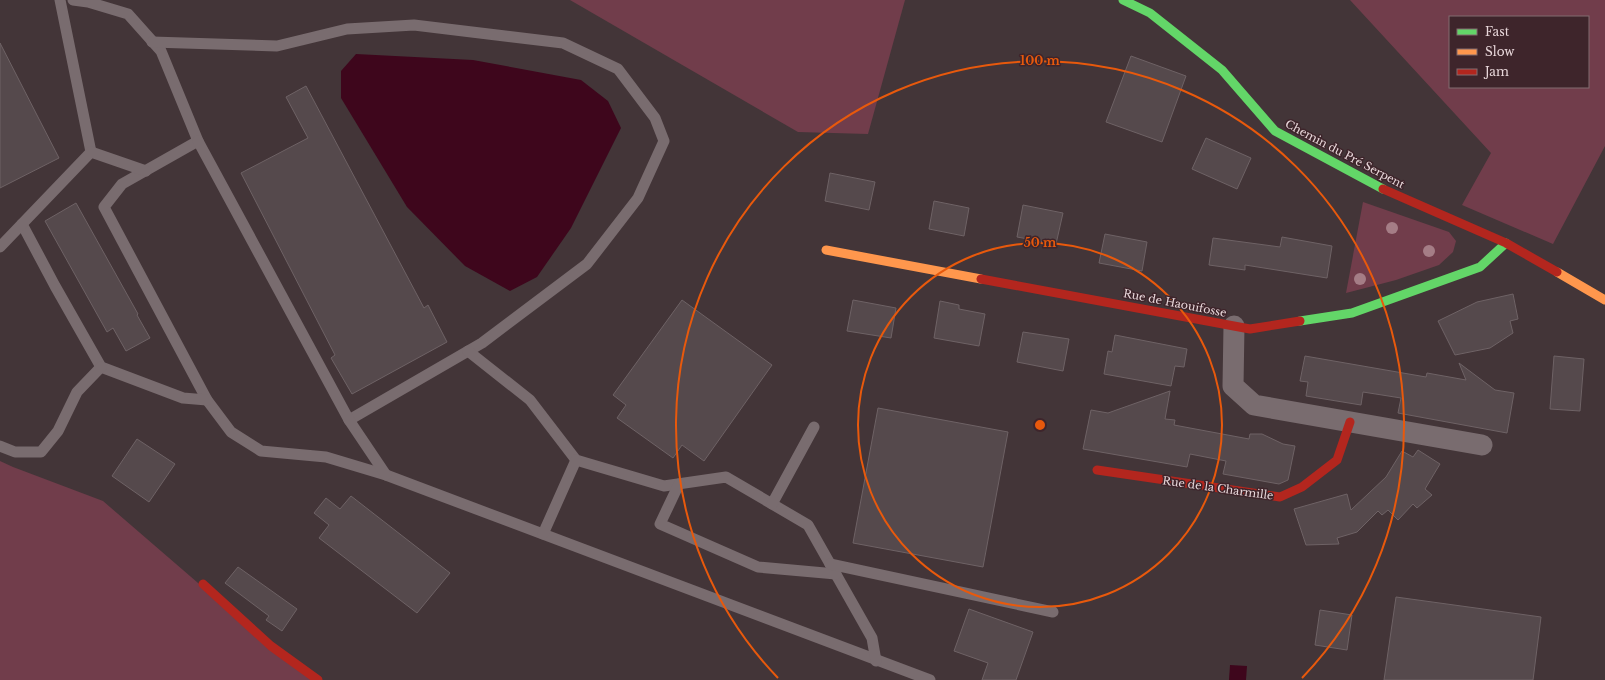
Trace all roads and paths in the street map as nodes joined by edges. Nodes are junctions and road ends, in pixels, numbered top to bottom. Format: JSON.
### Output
{"nodes":[{"id":1,"x":60,"y":0,"type":"edge"},
{"id":2,"x":72,"y":0,"type":"edge"},
{"id":3,"x":1123,"y":0,"type":"edge"},
{"id":4,"x":152,"y":42,"type":"junction"},
{"id":5,"x":198,"y":141,"type":"junction"},
{"id":6,"x":91,"y":152,"type":"junction"},
{"id":7,"x":146,"y":170,"type":"junction"},
{"id":8,"x":22,"y":224,"type":"junction"},
{"id":9,"x":1506,"y":243,"type":"junction"},
{"id":10,"x":0,"y":247,"type":"edge"},
{"id":11,"x":826,"y":250,"type":"dead end"},
{"id":12,"x":1605,"y":300,"type":"edge"},
{"id":13,"x":1234,"y":326,"type":"junction"},
{"id":14,"x":468,"y":351,"type":"junction"},
{"id":15,"x":101,"y":367,"type":"junction"},
{"id":16,"x":207,"y":400,"type":"junction"},
{"id":17,"x":349,"y":420,"type":"junction"},
{"id":18,"x":1350,"y":422,"type":"junction"},
{"id":19,"x":814,"y":426,"type":"dead end"},
{"id":20,"x":1482,"y":445,"type":"dead end"},
{"id":21,"x":0,"y":446,"type":"edge"},
{"id":22,"x":576,"y":460,"type":"junction"},
{"id":23,"x":1097,"y":470,"type":"dead end"},
{"id":24,"x":386,"y":475,"type":"junction"},
{"id":25,"x":679,"y":484,"type":"junction"},
{"id":26,"x":772,"y":504,"type":"junction"},
{"id":27,"x":543,"y":534,"type":"junction"},
{"id":28,"x":830,"y":564,"type":"junction"},
{"id":29,"x":836,"y":574,"type":"junction"},
{"id":30,"x":204,"y":584,"type":"dead end"},
{"id":31,"x":1053,"y":612,"type":"dead end"},
{"id":32,"x":876,"y":661,"type":"junction"},
{"id":33,"x":318,"y":680,"type":"edge"},
{"id":34,"x":930,"y":680,"type":"edge"}],
"edges":[{"from":1,"to":6,"type":"lane"},
{"from":2,"to":4,"type":"lane"},
{"from":3,"to":9,"type":"street","name":"Chemin du Pré Serpent"},
{"from":4,"to":5,"type":"lane"},
{"from":4,"to":14,"type":"lane"},
{"from":5,"to":7,"type":"lane"},
{"from":5,"to":17,"type":"lane"},
{"from":6,"to":7,"type":"lane"},
{"from":6,"to":8,"type":"lane"},
{"from":7,"to":16,"type":"lane"},
{"from":8,"to":10,"type":"lane"},
{"from":8,"to":15,"type":"lane"},
{"from":9,"to":12,"type":"street","name":"Chemin du Pré Serpent"},
{"from":9,"to":13,"type":"street","name":"Rue de Haouifosse"},
{"from":11,"to":13,"type":"street","name":"Rue de Haouifosse"},
{"from":13,"to":18,"type":"street"},
{"from":14,"to":17,"type":"lane"},
{"from":14,"to":22,"type":"lane"},
{"from":15,"to":16,"type":"lane"},
{"from":15,"to":21,"type":"lane"},
{"from":16,"to":24,"type":"lane"},
{"from":17,"to":24,"type":"lane"},
{"from":18,"to":20,"type":"street"},
{"from":18,"to":23,"type":"street","name":"Rue de la Charmille"},
{"from":19,"to":26,"type":"lane"},
{"from":22,"to":25,"type":"lane"},
{"from":22,"to":27,"type":"lane"},
{"from":24,"to":27,"type":"lane"},
{"from":25,"to":26,"type":"lane"},
{"from":25,"to":29,"type":"lane"},
{"from":26,"to":28,"type":"lane"},
{"from":27,"to":32,"type":"lane"},
{"from":28,"to":29,"type":"lane"},
{"from":28,"to":31,"type":"lane"},
{"from":29,"to":32,"type":"lane"},
{"from":30,"to":33,"type":"street"},
{"from":32,"to":34,"type":"lane"}]}
